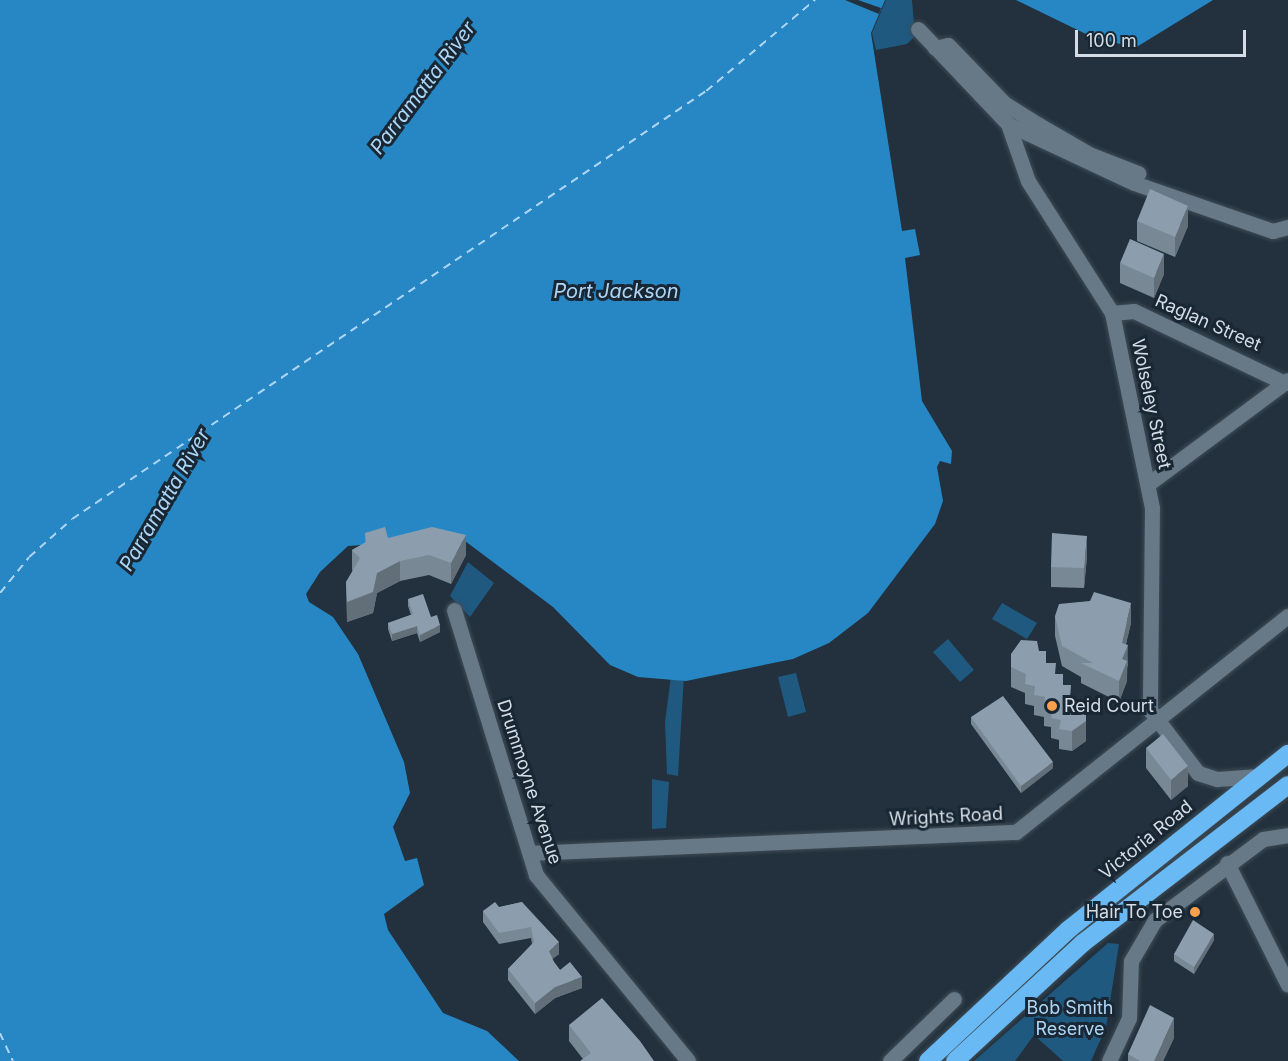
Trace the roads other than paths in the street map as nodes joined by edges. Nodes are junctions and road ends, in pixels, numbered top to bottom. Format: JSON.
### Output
{"nodes":[{"id":1,"x":918,"y":29,"type":"dead end"},
{"id":2,"x":935,"y":48,"type":"junction"},
{"id":3,"x":1008,"y":124,"type":"junction"},
{"id":4,"x":1179,"y":198,"type":"junction"},
{"id":5,"x":1285,"y":229,"type":"edge"},
{"id":6,"x":1112,"y":313,"type":"junction"},
{"id":7,"x":1286,"y":382,"type":"edge"},
{"id":8,"x":1148,"y":484,"type":"junction"},
{"id":9,"x":454,"y":610,"type":"dead end"},
{"id":10,"x":1288,"y":616,"type":"edge"},
{"id":11,"x":1156,"y":721,"type":"junction"},
{"id":12,"x":1288,"y":754,"type":"edge"},
{"id":13,"x":1259,"y":776,"type":"junction"},
{"id":14,"x":1288,"y":785,"type":"edge"},
{"id":15,"x":1288,"y":835,"type":"edge"},
{"id":16,"x":530,"y":853,"type":"junction"},
{"id":17,"x":1227,"y":862,"type":"junction"},
{"id":18,"x":1283,"y":960,"type":"edge"},
{"id":19,"x":1288,"y":985,"type":"edge"},
{"id":20,"x":954,"y":999,"type":"dead end"},
{"id":21,"x":688,"y":1061,"type":"edge"},
{"id":22,"x":890,"y":1061,"type":"edge"},
{"id":23,"x":928,"y":1061,"type":"edge"},
{"id":24,"x":956,"y":1061,"type":"edge"},
{"id":25,"x":1109,"y":1061,"type":"edge"}],
"edges":[{"from":1,"to":2,"type":"street","name":"Wolseley Street"},
{"from":2,"to":3,"type":"street","name":"Wolseley Street"},
{"from":2,"to":4,"type":"street"},
{"from":3,"to":4,"type":"street"},
{"from":3,"to":6,"type":"street","name":"Wolseley Street"},
{"from":4,"to":5,"type":"street"},
{"from":6,"to":7,"type":"street","name":"Raglan Street"},
{"from":6,"to":8,"type":"street","name":"Wolseley Street"},
{"from":7,"to":8,"type":"street"},
{"from":8,"to":11,"type":"street","name":"Wolseley Street"},
{"from":9,"to":16,"type":"street","name":"Drummoyne Avenue"},
{"from":10,"to":11,"type":"street","name":"Wrights Road"},
{"from":11,"to":13,"type":"street","name":"Wolseley Street"},
{"from":11,"to":16,"type":"street","name":"Wrights Road"},
{"from":12,"to":13,"type":"highway","name":"Victoria Road"},
{"from":13,"to":23,"type":"highway","name":"Victoria Road"},
{"from":14,"to":24,"type":"highway"},
{"from":15,"to":17,"type":"street"},
{"from":16,"to":21,"type":"street","name":"Drummoyne Avenue"},
{"from":17,"to":18,"type":"street"},
{"from":17,"to":25,"type":"street"},
{"from":18,"to":19,"type":"street"},
{"from":20,"to":22,"type":"street"}]}
